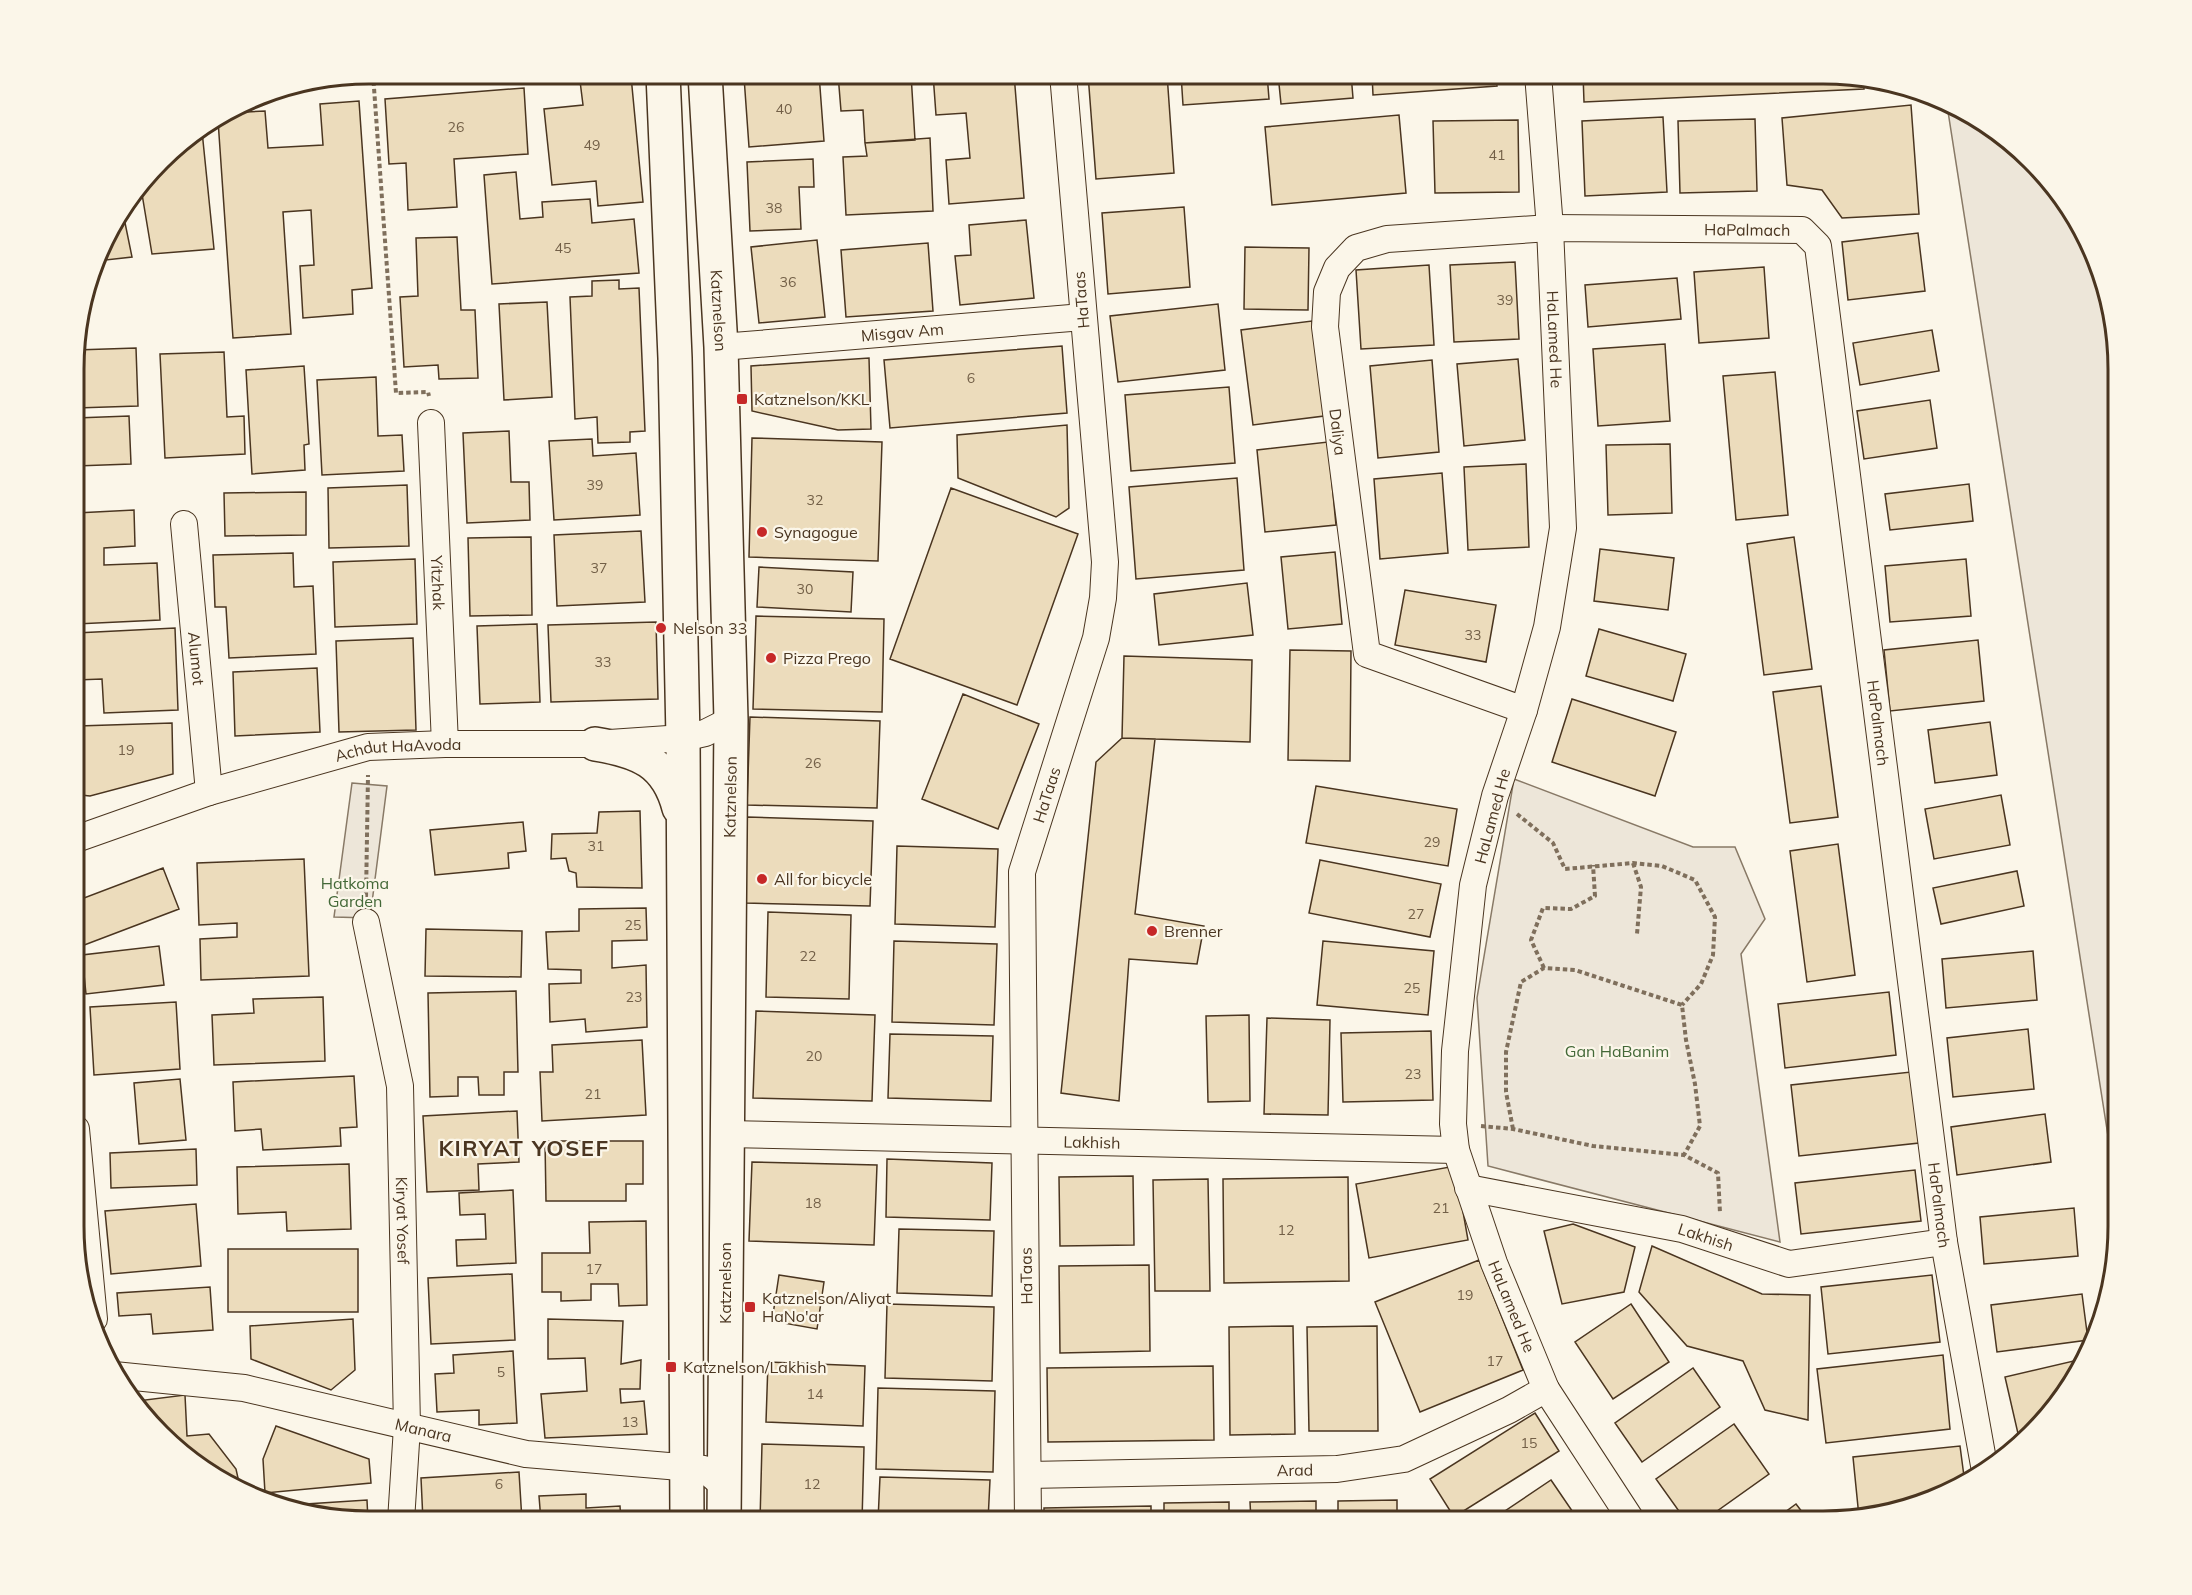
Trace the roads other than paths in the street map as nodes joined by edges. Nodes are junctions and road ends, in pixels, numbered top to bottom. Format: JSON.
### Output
{"nodes":[{"id":1,"x":663,"y":84,"type":"edge"},
{"id":2,"x":706,"y":84,"type":"edge"},
{"id":3,"x":1064,"y":84,"type":"edge"},
{"id":4,"x":1539,"y":84,"type":"edge"},
{"id":5,"x":1550,"y":228,"type":"junction"},
{"id":6,"x":1083,"y":317,"type":"junction"},
{"id":7,"x":721,"y":346,"type":"junction"},
{"id":8,"x":431,"y":423,"type":"road end"},
{"id":9,"x":184,"y":524,"type":"dead end"},
{"id":10,"x":1524,"y":710,"type":"junction"},
{"id":11,"x":731,"y":720,"type":"junction"},
{"id":12,"x":683,"y":738,"type":"junction"},
{"id":13,"x":445,"y":744,"type":"junction"},
{"id":14,"x":595,"y":744,"type":"junction"},
{"id":15,"x":209,"y":792,"type":"junction"},
{"id":16,"x":683,"y":822,"type":"junction"},
{"id":17,"x":84,"y":836,"type":"edge"},
{"id":18,"x":366,"y":922,"type":"road end"},
{"id":19,"x":726,"y":1134,"type":"junction"},
{"id":20,"x":1024,"y":1142,"type":"junction"},
{"id":21,"x":1456,"y":1150,"type":"junction"},
{"id":22,"x":1468,"y":1188,"type":"junction"},
{"id":23,"x":84,"y":1213,"type":"edge"},
{"id":24,"x":1944,"y":1242,"type":"junction"},
{"id":25,"x":91,"y":1289,"type":"edge"},
{"id":26,"x":127,"y":1376,"type":"edge"},
{"id":27,"x":1546,"y":1389,"type":"junction"},
{"id":28,"x":407,"y":1427,"type":"junction"},
{"id":29,"x":1983,"y":1461,"type":"edge"},
{"id":30,"x":687,"y":1467,"type":"junction"},
{"id":31,"x":1028,"y":1475,"type":"junction"},
{"id":32,"x":724,"y":1506,"type":"edge"},
{"id":33,"x":402,"y":1511,"type":"edge"},
{"id":34,"x":687,"y":1511,"type":"edge"},
{"id":35,"x":1028,"y":1511,"type":"edge"},
{"id":36,"x":1625,"y":1511,"type":"edge"}],
"edges":[{"from":1,"to":12,"type":"street"},
{"from":2,"to":7,"type":"street","name":"Katznelson"},
{"from":3,"to":6,"type":"street","name":"HaTaas"},
{"from":4,"to":5,"type":"street","name":"HaLamed He"},
{"from":5,"to":10,"type":"street","name":"HaLamed He"},
{"from":5,"to":10,"type":"street","name":"Daliya"},
{"from":5,"to":24,"type":"street","name":"HaPalmach"},
{"from":6,"to":7,"type":"street","name":"Misgav Am"},
{"from":6,"to":20,"type":"street","name":"HaTaas"},
{"from":7,"to":11,"type":"street","name":"Katznelson"},
{"from":8,"to":13,"type":"street","name":"Yitzhak"},
{"from":9,"to":15,"type":"street","name":"Alumot"},
{"from":10,"to":21,"type":"street","name":"HaLamed He"},
{"from":11,"to":12,"type":"street","name":"Achdut HaAvoda"},
{"from":11,"to":19,"type":"street","name":"Katznelson"},
{"from":12,"to":14,"type":"street","name":"Achdut HaAvoda"},
{"from":12,"to":16,"type":"street"},
{"from":13,"to":14,"type":"street","name":"Achdut HaAvoda"},
{"from":13,"to":15,"type":"street","name":"Achdut HaAvoda"},
{"from":14,"to":16,"type":"street"},
{"from":15,"to":17,"type":"street","name":"Achdut HaAvoda"},
{"from":16,"to":30,"type":"street"},
{"from":18,"to":28,"type":"street","name":"Kiryat Yosef"},
{"from":19,"to":20,"type":"street","name":"Lakhish"},
{"from":19,"to":32,"type":"street","name":"Katznelson"},
{"from":20,"to":21,"type":"street","name":"Lakhish"},
{"from":20,"to":31,"type":"street","name":"HaTaas"},
{"from":21,"to":22,"type":"street","name":"HaLamed He"},
{"from":22,"to":24,"type":"street","name":"Lakhish"},
{"from":22,"to":27,"type":"street","name":"HaLamed He"},
{"from":23,"to":25,"type":"street"},
{"from":24,"to":29,"type":"street","name":"HaPalmach"},
{"from":26,"to":28,"type":"street","name":"Manara"},
{"from":27,"to":31,"type":"street","name":"Arad"},
{"from":27,"to":36,"type":"street","name":"HaLamed He"},
{"from":28,"to":30,"type":"street","name":"Manara"},
{"from":28,"to":33,"type":"street","name":"Kiryat Yosef"},
{"from":30,"to":32,"type":"street","name":"Manara"},
{"from":30,"to":34,"type":"street"},
{"from":31,"to":35,"type":"street","name":"HaTaas"}]}
